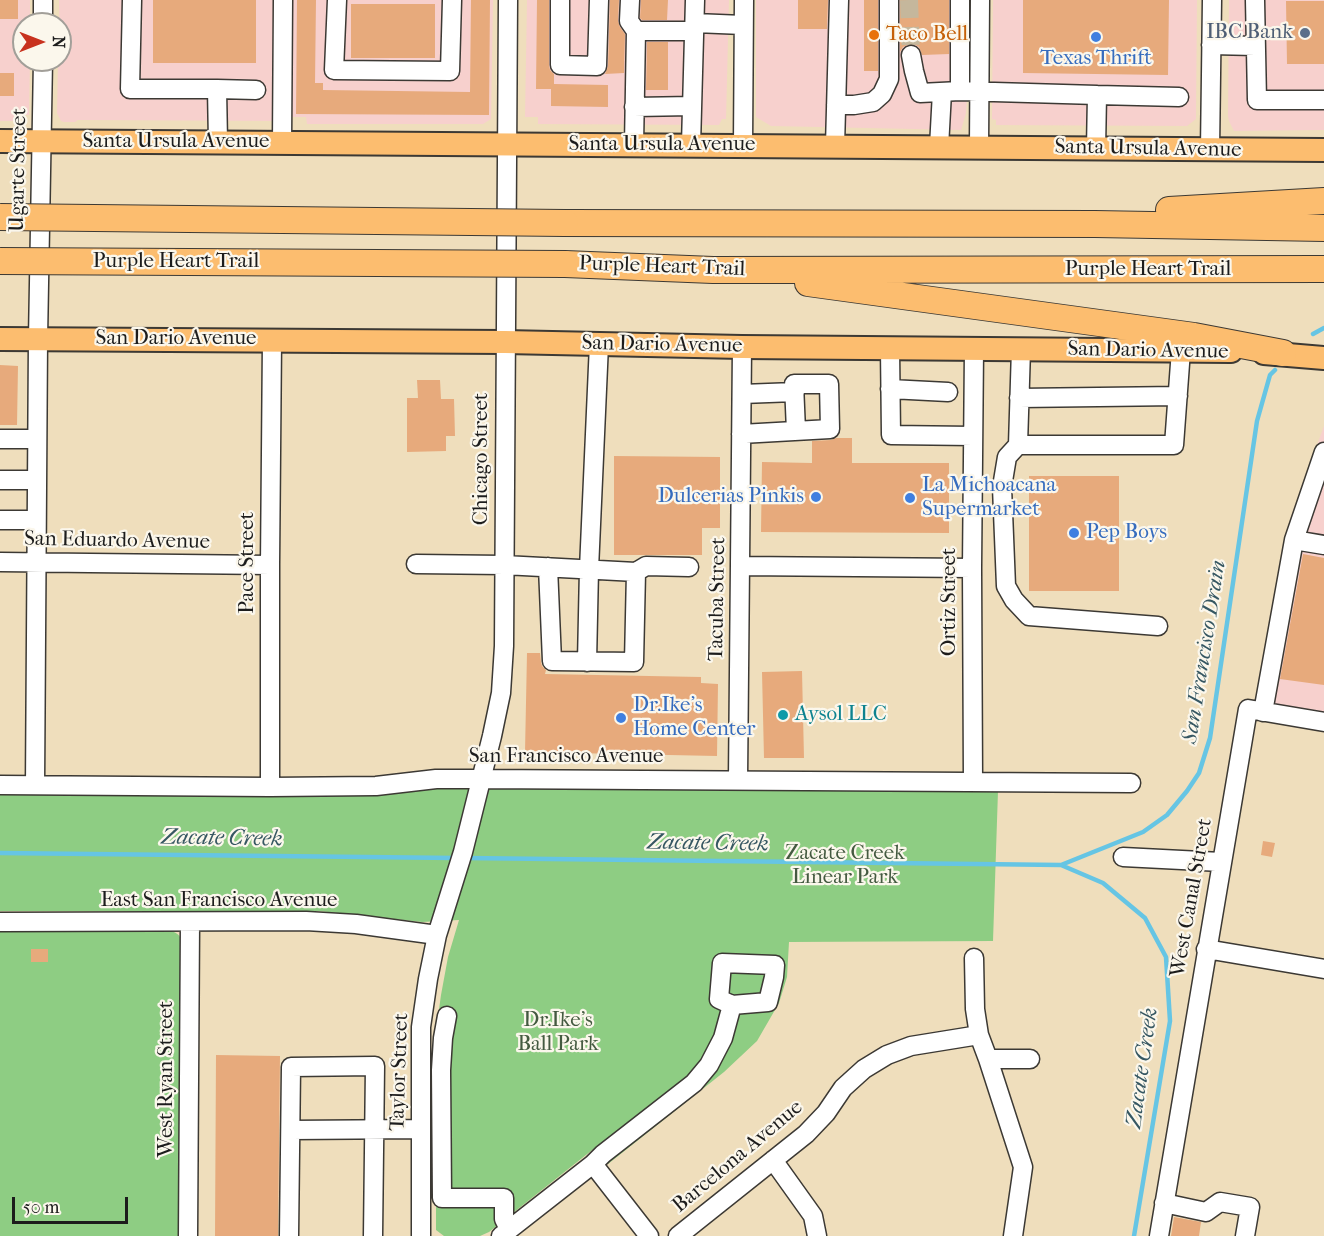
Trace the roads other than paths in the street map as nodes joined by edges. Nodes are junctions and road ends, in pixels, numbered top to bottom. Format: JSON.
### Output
{"nodes":[{"id":1,"x":132,"y":0,"type":"edge"},
{"id":2,"x":283,"y":0,"type":"edge"},
{"id":3,"x":337,"y":0,"type":"edge"},
{"id":4,"x":452,"y":0,"type":"edge"},
{"id":5,"x":508,"y":0,"type":"edge"},
{"id":6,"x":560,"y":0,"type":"edge"},
{"id":7,"x":599,"y":0,"type":"edge"},
{"id":8,"x":630,"y":0,"type":"edge"},
{"id":9,"x":696,"y":0,"type":"edge"},
{"id":10,"x":744,"y":0,"type":"edge"},
{"id":11,"x":839,"y":0,"type":"edge"},
{"id":12,"x":889,"y":0,"type":"edge"},
{"id":13,"x":960,"y":0,"type":"edge"},
{"id":14,"x":980,"y":0,"type":"edge"},
{"id":15,"x":1212,"y":0,"type":"edge"},
{"id":16,"x":1255,"y":0,"type":"edge"},
{"id":17,"x":743,"y":25,"type":"junction"},
{"id":18,"x":695,"y":27,"type":"junction"},
{"id":19,"x":636,"y":31,"type":"junction"},
{"id":20,"x":1211,"y":45,"type":"junction"},
{"id":21,"x":1255,"y":46,"type":"junction"},
{"id":22,"x":911,"y":55,"type":"tunnel mouth"},
{"id":23,"x":43,"y":72,"type":"edge"},
{"id":24,"x":217,"y":89,"type":"junction"},
{"id":25,"x":256,"y":90,"type":"dead end"},
{"id":26,"x":951,"y":91,"type":"junction"},
{"id":27,"x":980,"y":92,"type":"junction"},
{"id":28,"x":1097,"y":95,"type":"junction"},
{"id":29,"x":1179,"y":96,"type":"dead end"},
{"id":30,"x":1324,"y":100,"type":"edge"},
{"id":31,"x":836,"y":105,"type":"junction"},
{"id":32,"x":692,"y":106,"type":"junction"},
{"id":33,"x":634,"y":107,"type":"junction"},
{"id":34,"x":0,"y":141,"type":"edge"},
{"id":35,"x":42,"y":142,"type":"junction"},
{"id":36,"x":218,"y":142,"type":"junction"},
{"id":37,"x":282,"y":143,"type":"junction"},
{"id":38,"x":506,"y":144,"type":"junction"},
{"id":39,"x":634,"y":145,"type":"junction"},
{"id":40,"x":691,"y":145,"type":"junction"},
{"id":41,"x":743,"y":145,"type":"junction"},
{"id":42,"x":835,"y":146,"type":"junction"},
{"id":43,"x":939,"y":147,"type":"junction"},
{"id":44,"x":979,"y":147,"type":"junction"},
{"id":45,"x":1096,"y":149,"type":"junction"},
{"id":46,"x":1210,"y":150,"type":"junction"},
{"id":47,"x":1324,"y":150,"type":"edge"},
{"id":48,"x":1324,"y":201,"type":"edge"},
{"id":49,"x":0,"y":217,"type":"edge"},
{"id":50,"x":1095,"y":224,"type":"junction"},
{"id":51,"x":1324,"y":228,"type":"edge"},
{"id":52,"x":0,"y":261,"type":"edge"},
{"id":53,"x":1324,"y":269,"type":"edge"},
{"id":54,"x":713,"y":270,"type":"junction"},
{"id":55,"x":0,"y":339,"type":"edge"},
{"id":56,"x":38,"y":339,"type":"junction"},
{"id":57,"x":272,"y":340,"type":"junction"},
{"id":58,"x":505,"y":342,"type":"junction"},
{"id":59,"x":599,"y":344,"type":"junction"},
{"id":60,"x":742,"y":347,"type":"junction"},
{"id":61,"x":890,"y":349,"type":"junction"},
{"id":62,"x":974,"y":349,"type":"junction"},
{"id":63,"x":1021,"y":350,"type":"junction"},
{"id":64,"x":1181,"y":350,"type":"junction"},
{"id":65,"x":1283,"y":353,"type":"junction"},
{"id":66,"x":1324,"y":358,"type":"edge"},
{"id":67,"x":890,"y":389,"type":"junction"},
{"id":68,"x":795,"y":392,"type":"junction"},
{"id":69,"x":948,"y":392,"type":"dead end"},
{"id":70,"x":742,"y":394,"type":"junction"},
{"id":71,"x":1178,"y":396,"type":"junction"},
{"id":72,"x":1019,"y":398,"type":"junction"},
{"id":73,"x":796,"y":431,"type":"junction"},
{"id":74,"x":741,"y":434,"type":"junction"},
{"id":75,"x":973,"y":436,"type":"junction"},
{"id":76,"x":0,"y":439,"type":"edge"},
{"id":77,"x":37,"y":439,"type":"junction"},
{"id":78,"x":1018,"y":444,"type":"junction"},
{"id":79,"x":1324,"y":452,"type":"edge"},
{"id":80,"x":0,"y":480,"type":"edge"},
{"id":81,"x":37,"y":480,"type":"junction"},
{"id":82,"x":0,"y":520,"type":"edge"},
{"id":83,"x":36,"y":520,"type":"junction"},
{"id":84,"x":1294,"y":540,"type":"junction"},
{"id":85,"x":1324,"y":545,"type":"edge"},
{"id":86,"x":0,"y":562,"type":"edge"},
{"id":87,"x":36,"y":563,"type":"junction"},
{"id":88,"x":416,"y":564,"type":"dead end"},
{"id":89,"x":270,"y":565,"type":"junction"},
{"id":90,"x":504,"y":565,"type":"junction"},
{"id":91,"x":741,"y":566,"type":"junction"},
{"id":92,"x":548,"y":567,"type":"junction"},
{"id":93,"x":689,"y":567,"type":"dead end"},
{"id":94,"x":972,"y":568,"type":"junction"},
{"id":95,"x":589,"y":569,"type":"junction"},
{"id":96,"x":636,"y":572,"type":"junction"},
{"id":97,"x":1158,"y":627,"type":"dead end"},
{"id":98,"x":587,"y":662,"type":"junction"},
{"id":99,"x":1256,"y":710,"type":"junction"},
{"id":100,"x":1324,"y":722,"type":"edge"},
{"id":101,"x":481,"y":779,"type":"junction"},
{"id":102,"x":738,"y":780,"type":"junction"},
{"id":103,"x":973,"y":782,"type":"junction"},
{"id":104,"x":1131,"y":783,"type":"dead end"},
{"id":105,"x":0,"y":785,"type":"edge"},
{"id":106,"x":35,"y":785,"type":"junction"},
{"id":107,"x":270,"y":787,"type":"junction"},
{"id":108,"x":1123,"y":857,"type":"dead end"},
{"id":109,"x":1221,"y":862,"type":"junction"},
{"id":110,"x":445,"y":911,"type":"joint"},
{"id":111,"x":0,"y":922,"type":"edge"},
{"id":112,"x":190,"y":923,"type":"junction"},
{"id":113,"x":437,"y":935,"type":"junction"},
{"id":114,"x":1206,"y":949,"type":"junction"},
{"id":115,"x":974,"y":958,"type":"dead end"},
{"id":116,"x":1324,"y":969,"type":"edge"},
{"id":117,"x":732,"y":1005,"type":"dead end"},
{"id":118,"x":447,"y":1016,"type":"dead end"},
{"id":119,"x":979,"y":1035,"type":"junction"},
{"id":120,"x":988,"y":1059,"type":"junction"},
{"id":121,"x":1030,"y":1059,"type":"dead end"},
{"id":122,"x":374,"y":1129,"type":"junction"},
{"id":123,"x":421,"y":1129,"type":"junction"},
{"id":124,"x":291,"y":1130,"type":"junction"},
{"id":125,"x":773,"y":1160,"type":"junction"},
{"id":126,"x":593,"y":1164,"type":"junction"},
{"id":127,"x":1164,"y":1203,"type":"junction"},
{"id":128,"x":505,"y":1233,"type":"edge"},
{"id":129,"x":188,"y":1236,"type":"edge"},
{"id":130,"x":290,"y":1236,"type":"edge"},
{"id":131,"x":373,"y":1236,"type":"edge"},
{"id":132,"x":421,"y":1236,"type":"edge"},
{"id":133,"x":649,"y":1236,"type":"edge"},
{"id":134,"x":678,"y":1236,"type":"edge"},
{"id":135,"x":817,"y":1236,"type":"edge"},
{"id":136,"x":1012,"y":1236,"type":"edge"},
{"id":137,"x":1159,"y":1236,"type":"edge"},
{"id":138,"x":1245,"y":1236,"type":"edge"}],
"edges":[{"from":1,"to":24,"type":"street"},
{"from":2,"to":37,"type":"street"},
{"from":3,"to":4,"type":"street"},
{"from":5,"to":38,"type":"street","name":"Chicago Street"},
{"from":6,"to":7,"type":"street"},
{"from":8,"to":19,"type":"street"},
{"from":9,"to":18,"type":"street"},
{"from":10,"to":17,"type":"street"},
{"from":11,"to":31,"type":"street"},
{"from":12,"to":31,"type":"street"},
{"from":13,"to":26,"type":"street"},
{"from":14,"to":27,"type":"street"},
{"from":15,"to":20,"type":"street"},
{"from":16,"to":21,"type":"street"},
{"from":17,"to":18,"type":"street"},
{"from":17,"to":41,"type":"street"},
{"from":18,"to":19,"type":"street"},
{"from":18,"to":32,"type":"street"},
{"from":19,"to":33,"type":"street"},
{"from":20,"to":21,"type":"street"},
{"from":20,"to":46,"type":"street"},
{"from":21,"to":30,"type":"street"},
{"from":22,"to":26,"type":"street"},
{"from":23,"to":35,"type":"street","name":"Ugarte Street"},
{"from":24,"to":25,"type":"street"},
{"from":24,"to":36,"type":"street"},
{"from":26,"to":27,"type":"street"},
{"from":26,"to":43,"type":"street"},
{"from":27,"to":28,"type":"street"},
{"from":27,"to":44,"type":"street"},
{"from":28,"to":29,"type":"street"},
{"from":28,"to":45,"type":"street"},
{"from":31,"to":42,"type":"street"},
{"from":32,"to":33,"type":"street"},
{"from":32,"to":40,"type":"street"},
{"from":33,"to":39,"type":"street"},
{"from":34,"to":35,"type":"main road","name":"Santa Ursula Avenue"},
{"from":35,"to":36,"type":"main road","name":"Santa Ursula Avenue"},
{"from":35,"to":56,"type":"street","name":"Ugarte Street"},
{"from":36,"to":37,"type":"main road","name":"Santa Ursula Avenue"},
{"from":37,"to":38,"type":"main road","name":"Santa Ursula Avenue"},
{"from":38,"to":39,"type":"main road","name":"Santa Ursula Avenue"},
{"from":38,"to":58,"type":"street","name":"Chicago Street"},
{"from":39,"to":40,"type":"main road","name":"Santa Ursula Avenue"},
{"from":40,"to":41,"type":"main road","name":"Santa Ursula Avenue"},
{"from":41,"to":42,"type":"main road","name":"Santa Ursula Avenue"},
{"from":42,"to":43,"type":"main road","name":"Santa Ursula Avenue"},
{"from":43,"to":44,"type":"main road","name":"Santa Ursula Avenue"},
{"from":44,"to":45,"type":"main road","name":"Santa Ursula Avenue"},
{"from":45,"to":46,"type":"main road","name":"Santa Ursula Avenue"},
{"from":46,"to":47,"type":"main road","name":"Santa Ursula Avenue"},
{"from":48,"to":50,"type":"highway"},
{"from":49,"to":50,"type":"highway","name":"Purple Heart Trail","bridge":true},
{"from":50,"to":51,"type":"highway","name":"Purple Heart Trail"},
{"from":52,"to":54,"type":"highway","name":"Purple Heart Trail","bridge":true},
{"from":53,"to":54,"type":"highway","name":"Purple Heart Trail"},
{"from":54,"to":65,"type":"highway"},
{"from":55,"to":56,"type":"main road","name":"San Dario Avenue"},
{"from":56,"to":57,"type":"main road","name":"San Dario Avenue"},
{"from":56,"to":77,"type":"street","name":"Ugarte Street"},
{"from":57,"to":58,"type":"main road","name":"San Dario Avenue"},
{"from":57,"to":89,"type":"street","name":"Pace Street"},
{"from":58,"to":59,"type":"main road","name":"San Dario Avenue"},
{"from":58,"to":90,"type":"street","name":"Chicago Street"},
{"from":59,"to":60,"type":"main road","name":"San Dario Avenue"},
{"from":59,"to":95,"type":"street"},
{"from":60,"to":61,"type":"main road","name":"San Dario Avenue"},
{"from":60,"to":70,"type":"street","name":"Tacuba Street"},
{"from":61,"to":62,"type":"main road","name":"San Dario Avenue"},
{"from":61,"to":67,"type":"street"},
{"from":62,"to":63,"type":"main road","name":"San Dario Avenue"},
{"from":62,"to":75,"type":"street","name":"Ortiz Street"},
{"from":63,"to":64,"type":"main road","name":"San Dario Avenue"},
{"from":63,"to":72,"type":"street"},
{"from":64,"to":65,"type":"main road","name":"San Dario Avenue"},
{"from":64,"to":71,"type":"street"},
{"from":65,"to":66,"type":"main road","name":"San Dario Avenue"},
{"from":67,"to":69,"type":"street"},
{"from":67,"to":75,"type":"street"},
{"from":68,"to":70,"type":"street"},
{"from":68,"to":73,"type":"street"},
{"from":68,"to":73,"type":"street"},
{"from":70,"to":74,"type":"street","name":"Tacuba Street"},
{"from":71,"to":72,"type":"street"},
{"from":71,"to":78,"type":"street"},
{"from":72,"to":78,"type":"street"},
{"from":73,"to":74,"type":"street"},
{"from":74,"to":91,"type":"street","name":"Tacuba Street"},
{"from":75,"to":94,"type":"street","name":"Ortiz Street"},
{"from":76,"to":77,"type":"street"},
{"from":77,"to":81,"type":"street","name":"Ugarte Street"},
{"from":78,"to":97,"type":"street"},
{"from":79,"to":84,"type":"street","name":"West Canal Street"},
{"from":80,"to":81,"type":"street"},
{"from":81,"to":83,"type":"street","name":"Ugarte Street"},
{"from":82,"to":83,"type":"street"},
{"from":83,"to":87,"type":"street","name":"Ugarte Street"},
{"from":84,"to":85,"type":"street"},
{"from":84,"to":99,"type":"street","name":"West Canal Street"},
{"from":86,"to":87,"type":"street","name":"San Eduardo Avenue"},
{"from":87,"to":89,"type":"street","name":"San Eduardo Avenue"},
{"from":87,"to":106,"type":"street","name":"Ugarte Street"},
{"from":88,"to":90,"type":"street"},
{"from":89,"to":107,"type":"street","name":"Pace Street"},
{"from":90,"to":92,"type":"street"},
{"from":90,"to":101,"type":"street","name":"Chicago Street"},
{"from":91,"to":94,"type":"street"},
{"from":91,"to":102,"type":"street","name":"Tacuba Street"},
{"from":92,"to":95,"type":"street"},
{"from":92,"to":98,"type":"street"},
{"from":93,"to":96,"type":"street"},
{"from":94,"to":103,"type":"street","name":"Ortiz Street"},
{"from":95,"to":96,"type":"street"},
{"from":95,"to":98,"type":"street"},
{"from":96,"to":98,"type":"street"},
{"from":99,"to":100,"type":"street"},
{"from":99,"to":109,"type":"street","name":"West Canal Street"},
{"from":101,"to":102,"type":"street","name":"San Francisco Avenue"},
{"from":101,"to":107,"type":"street","name":"San Francisco Avenue"},
{"from":101,"to":110,"type":"street","name":"Chicago Street"},
{"from":102,"to":103,"type":"street","name":"San Francisco Avenue"},
{"from":103,"to":104,"type":"street","name":"San Francisco Avenue"},
{"from":105,"to":106,"type":"street","name":"San Francisco Avenue"},
{"from":106,"to":107,"type":"street","name":"San Francisco Avenue"},
{"from":108,"to":109,"type":"street"},
{"from":109,"to":114,"type":"street","name":"West Canal Street"},
{"from":110,"to":113,"type":"street","name":"Taylor Street"},
{"from":111,"to":112,"type":"street","name":"East San Francisco Avenue"},
{"from":112,"to":113,"type":"street","name":"East San Francisco Avenue"},
{"from":112,"to":129,"type":"street","name":"West Ryan Street"},
{"from":113,"to":123,"type":"street","name":"Taylor Street"},
{"from":114,"to":116,"type":"street"},
{"from":114,"to":127,"type":"street","name":"West Canal Street"},
{"from":115,"to":119,"type":"street"},
{"from":117,"to":126,"type":"street"},
{"from":118,"to":128,"type":"street"},
{"from":119,"to":120,"type":"street"},
{"from":119,"to":125,"type":"street","name":"Barcelona Avenue"},
{"from":120,"to":121,"type":"street"},
{"from":120,"to":136,"type":"street"},
{"from":122,"to":123,"type":"street"},
{"from":122,"to":124,"type":"street"},
{"from":122,"to":124,"type":"street"},
{"from":122,"to":131,"type":"street"},
{"from":123,"to":132,"type":"street","name":"Taylor Street"},
{"from":124,"to":130,"type":"street"},
{"from":125,"to":134,"type":"street","name":"Barcelona Avenue"},
{"from":125,"to":135,"type":"street"},
{"from":126,"to":128,"type":"street"},
{"from":126,"to":133,"type":"street"},
{"from":127,"to":137,"type":"street","name":"West Canal Street"},
{"from":127,"to":138,"type":"street"}]}
